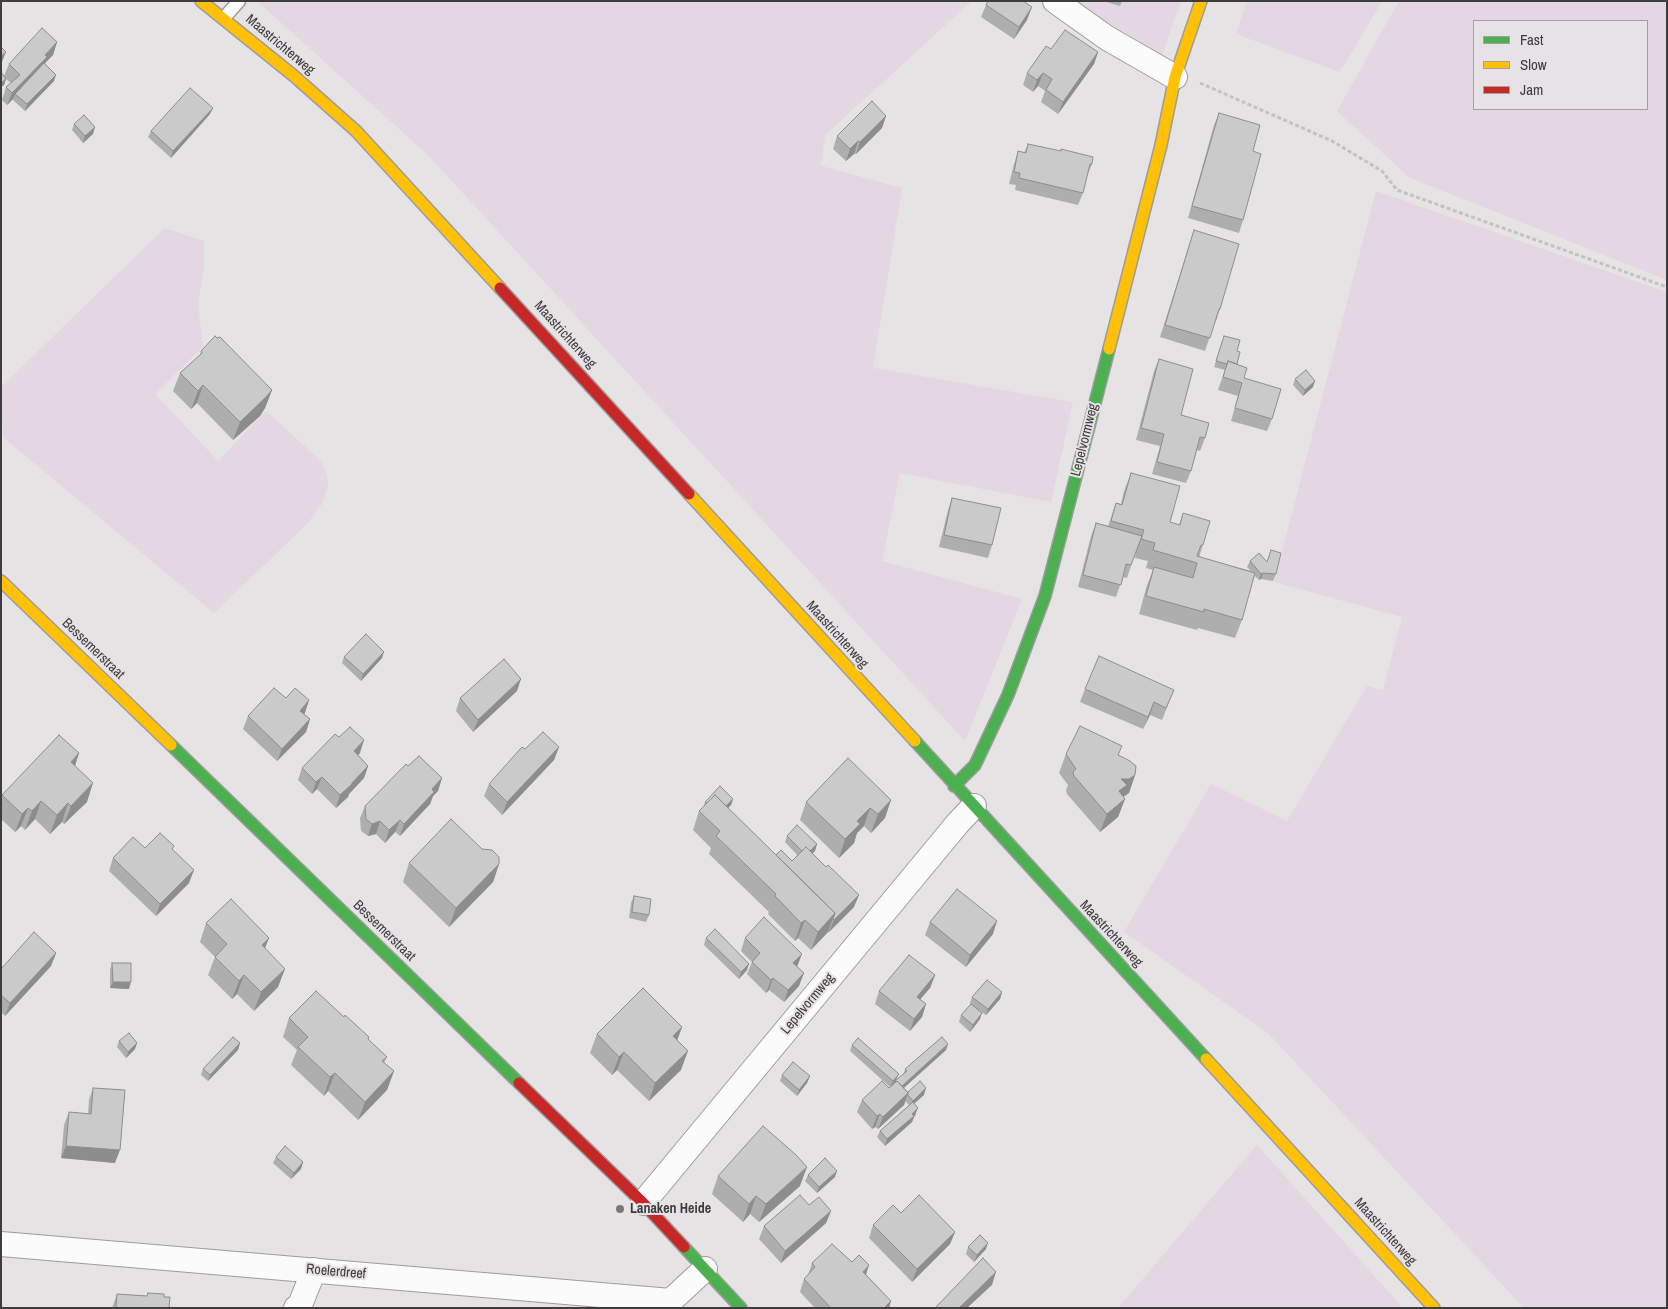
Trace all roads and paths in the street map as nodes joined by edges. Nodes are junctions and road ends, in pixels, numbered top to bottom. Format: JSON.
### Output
{"nodes":[{"id":1,"x":201,"y":1,"type":"edge"},
{"id":2,"x":239,"y":1,"type":"edge"},
{"id":3,"x":1054,"y":1,"type":"edge"},
{"id":4,"x":1201,"y":1,"type":"edge"},
{"id":5,"x":224,"y":18,"type":"junction"},
{"id":6,"x":1175,"y":77,"type":"junction"},
{"id":7,"x":1667,"y":287,"type":"edge"},
{"id":8,"x":4,"y":588,"type":"edge"},
{"id":9,"x":954,"y":786,"type":"junction"},
{"id":10,"x":974,"y":806,"type":"junction"},
{"id":11,"x":643,"y":1203,"type":"junction"},
{"id":12,"x":1,"y":1244,"type":"edge"},
{"id":13,"x":706,"y":1269,"type":"junction"},
{"id":14,"x":314,"y":1270,"type":"junction"},
{"id":15,"x":667,"y":1304,"type":"edge"},
{"id":16,"x":296,"y":1308,"type":"edge"},
{"id":17,"x":741,"y":1308,"type":"edge"},
{"id":18,"x":1434,"y":1308,"type":"edge"}],
"edges":[{"from":1,"to":5,"type":"street","name":"Maastrichterweg"},
{"from":2,"to":5,"type":"lane"},
{"from":3,"to":6,"type":"street"},
{"from":4,"to":6,"type":"street","name":"Lepelvormweg"},
{"from":5,"to":9,"type":"street","name":"Maastrichterweg"},
{"from":6,"to":7,"type":"path"},
{"from":6,"to":9,"type":"street","name":"Lepelvormweg"},
{"from":8,"to":11,"type":"street","name":"Bessemerstraat"},
{"from":9,"to":10,"type":"street","name":"Maastrichterweg"},
{"from":10,"to":11,"type":"street","name":"Lepelvormweg"},
{"from":10,"to":18,"type":"street","name":"Maastrichterweg"},
{"from":11,"to":13,"type":"street","name":"Bessemerstraat"},
{"from":12,"to":14,"type":"street","name":"Roelerdreef"},
{"from":13,"to":15,"type":"street"},
{"from":13,"to":17,"type":"street","name":"Bessemerstraat"},
{"from":14,"to":15,"type":"street","name":"Roelerdreef"},
{"from":14,"to":16,"type":"street"}]}
